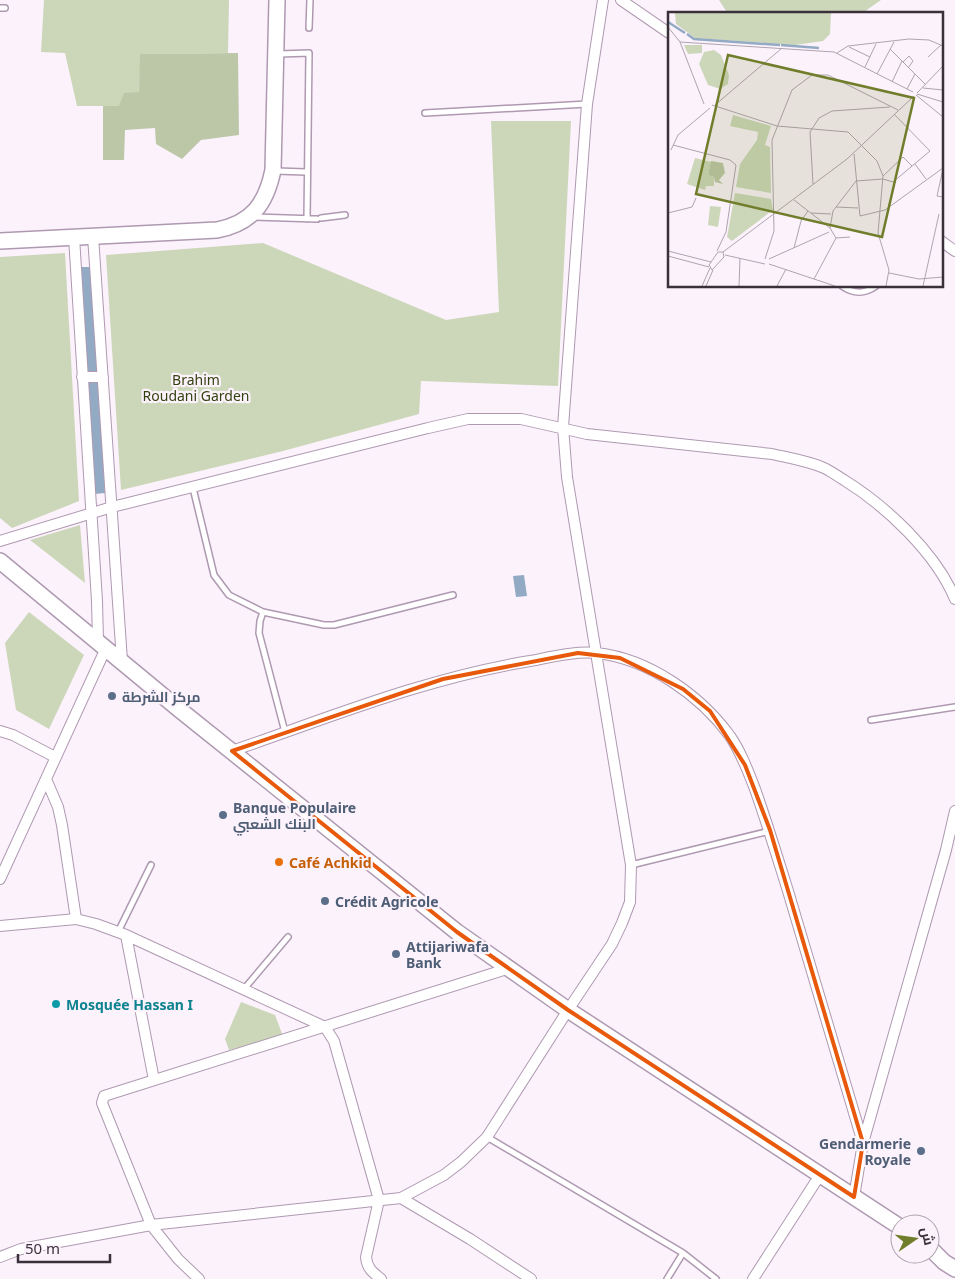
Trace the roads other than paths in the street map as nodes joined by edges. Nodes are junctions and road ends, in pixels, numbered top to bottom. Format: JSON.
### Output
{"nodes":[{"id":1,"x":277,"y":0,"type":"edge"},
{"id":2,"x":310,"y":0,"type":"edge"},
{"id":3,"x":603,"y":0,"type":"edge"},
{"id":4,"x":621,"y":0,"type":"edge"},
{"id":5,"x":309,"y":28,"type":"dead end"},
{"id":6,"x":668,"y":32,"type":"edge"},
{"id":7,"x":276,"y":54,"type":"junction"},
{"id":8,"x":587,"y":104,"type":"junction"},
{"id":9,"x":425,"y":113,"type":"dead end"},
{"id":10,"x":273,"y":170,"type":"junction"},
{"id":11,"x":306,"y":172,"type":"junction"},
{"id":12,"x":345,"y":215,"type":"dead end"},
{"id":13,"x":248,"y":217,"type":"junction"},
{"id":14,"x":307,"y":219,"type":"junction"},
{"id":15,"x":93,"y":236,"type":"junction"},
{"id":16,"x":74,"y":237,"type":"junction"},
{"id":17,"x":0,"y":241,"type":"edge"},
{"id":18,"x":942,"y":242,"type":"edge"},
{"id":19,"x":955,"y":251,"type":"edge"},
{"id":20,"x":845,"y":288,"type":"edge"},
{"id":21,"x":872,"y":288,"type":"edge"},
{"id":22,"x":103,"y":376,"type":"junction"},
{"id":23,"x":82,"y":378,"type":"junction"},
{"id":24,"x":563,"y":428,"type":"junction"},
{"id":25,"x":192,"y":488,"type":"junction"},
{"id":26,"x":112,"y":507,"type":"junction"},
{"id":27,"x":91,"y":513,"type":"junction"},
{"id":28,"x":0,"y":541,"type":"edge"},
{"id":29,"x":0,"y":561,"type":"edge"},
{"id":30,"x":453,"y":595,"type":"dead end"},
{"id":31,"x":955,"y":599,"type":"edge"},
{"id":32,"x":263,"y":612,"type":"junction"},
{"id":33,"x":102,"y":645,"type":"junction"},
{"id":34,"x":596,"y":653,"type":"junction"},
{"id":35,"x":122,"y":661,"type":"junction"},
{"id":36,"x":955,"y":707,"type":"edge"},
{"id":37,"x":871,"y":720,"type":"dead end"},
{"id":38,"x":0,"y":731,"type":"edge"},
{"id":39,"x":285,"y":733,"type":"junction"},
{"id":40,"x":232,"y":751,"type":"junction"},
{"id":41,"x":56,"y":757,"type":"junction"},
{"id":42,"x":46,"y":779,"type":"junction"},
{"id":43,"x":955,"y":811,"type":"edge"},
{"id":44,"x":770,"y":830,"type":"junction"},
{"id":45,"x":151,"y":865,"type":"dead end"},
{"id":46,"x":631,"y":865,"type":"junction"},
{"id":47,"x":0,"y":880,"type":"edge"},
{"id":48,"x":76,"y":919,"type":"junction"},
{"id":49,"x":0,"y":926,"type":"edge"},
{"id":50,"x":122,"y":933,"type":"junction"},
{"id":51,"x":288,"y":937,"type":"dead end"},
{"id":52,"x":510,"y":968,"type":"junction"},
{"id":53,"x":244,"y":989,"type":"junction"},
{"id":54,"x":568,"y":1010,"type":"junction"},
{"id":55,"x":325,"y":1027,"type":"junction"},
{"id":56,"x":154,"y":1080,"type":"junction"},
{"id":57,"x":487,"y":1137,"type":"junction"},
{"id":58,"x":863,"y":1143,"type":"junction"},
{"id":59,"x":820,"y":1175,"type":"junction"},
{"id":60,"x":854,"y":1197,"type":"junction"},
{"id":61,"x":401,"y":1198,"type":"junction"},
{"id":62,"x":379,"y":1200,"type":"junction"},
{"id":63,"x":890,"y":1221,"type":"edge"},
{"id":64,"x":151,"y":1225,"type":"junction"},
{"id":65,"x":940,"y":1252,"type":"edge"},
{"id":66,"x":683,"y":1253,"type":"junction"},
{"id":67,"x":0,"y":1257,"type":"edge"},
{"id":68,"x":940,"y":1258,"type":"edge"},
{"id":69,"x":955,"y":1258,"type":"edge"},
{"id":70,"x":955,"y":1269,"type":"edge"},
{"id":71,"x":199,"y":1279,"type":"edge"},
{"id":72,"x":381,"y":1279,"type":"edge"},
{"id":73,"x":531,"y":1279,"type":"edge"},
{"id":74,"x":667,"y":1279,"type":"edge"},
{"id":75,"x":716,"y":1279,"type":"edge"},
{"id":76,"x":753,"y":1279,"type":"edge"}],
"edges":[{"from":1,"to":7,"type":"main road"},
{"from":2,"to":5,"type":"lane"},
{"from":3,"to":8,"type":"street"},
{"from":4,"to":6,"type":"street"},
{"from":7,"to":10,"type":"main road"},
{"from":7,"to":11,"type":"lane"},
{"from":8,"to":9,"type":"lane"},
{"from":8,"to":24,"type":"street"},
{"from":10,"to":11,"type":"lane"},
{"from":10,"to":13,"type":"main road"},
{"from":11,"to":14,"type":"lane"},
{"from":12,"to":14,"type":"lane"},
{"from":13,"to":14,"type":"lane"},
{"from":13,"to":15,"type":"main road"},
{"from":15,"to":16,"type":"main road"},
{"from":15,"to":22,"type":"street"},
{"from":16,"to":17,"type":"main road"},
{"from":16,"to":23,"type":"street"},
{"from":18,"to":19,"type":"street"},
{"from":20,"to":21,"type":"lane"},
{"from":22,"to":23,"type":"street"},
{"from":22,"to":26,"type":"street"},
{"from":23,"to":27,"type":"street"},
{"from":24,"to":25,"type":"street"},
{"from":24,"to":31,"type":"street"},
{"from":24,"to":34,"type":"street"},
{"from":25,"to":26,"type":"street"},
{"from":25,"to":32,"type":"lane"},
{"from":26,"to":27,"type":"street"},
{"from":26,"to":35,"type":"street"},
{"from":27,"to":28,"type":"street"},
{"from":27,"to":33,"type":"street"},
{"from":29,"to":33,"type":"main road"},
{"from":30,"to":32,"type":"lane"},
{"from":32,"to":39,"type":"lane"},
{"from":33,"to":35,"type":"main road"},
{"from":33,"to":41,"type":"street"},
{"from":34,"to":39,"type":"street"},
{"from":34,"to":44,"type":"street"},
{"from":34,"to":46,"type":"street"},
{"from":35,"to":40,"type":"main road"},
{"from":36,"to":37,"type":"lane"},
{"from":38,"to":41,"type":"street"},
{"from":39,"to":40,"type":"street"},
{"from":40,"to":52,"type":"main road"},
{"from":41,"to":42,"type":"street"},
{"from":42,"to":47,"type":"street"},
{"from":42,"to":48,"type":"street"},
{"from":43,"to":58,"type":"street"},
{"from":44,"to":46,"type":"lane"},
{"from":44,"to":58,"type":"street"},
{"from":45,"to":50,"type":"lane"},
{"from":46,"to":54,"type":"street"},
{"from":48,"to":49,"type":"street"},
{"from":48,"to":50,"type":"street"},
{"from":50,"to":53,"type":"street"},
{"from":50,"to":56,"type":"street"},
{"from":51,"to":53,"type":"lane"},
{"from":52,"to":54,"type":"main road"},
{"from":52,"to":55,"type":"street"},
{"from":53,"to":55,"type":"street"},
{"from":54,"to":57,"type":"street"},
{"from":54,"to":59,"type":"main road"},
{"from":55,"to":56,"type":"street"},
{"from":55,"to":62,"type":"street"},
{"from":56,"to":64,"type":"street"},
{"from":57,"to":61,"type":"street"},
{"from":57,"to":66,"type":"lane"},
{"from":58,"to":60,"type":"street"},
{"from":59,"to":60,"type":"main road"},
{"from":59,"to":76,"type":"street"},
{"from":60,"to":63,"type":"main road"},
{"from":61,"to":62,"type":"street"},
{"from":61,"to":73,"type":"street"},
{"from":62,"to":64,"type":"street"},
{"from":62,"to":72,"type":"street"},
{"from":64,"to":67,"type":"street"},
{"from":64,"to":71,"type":"street"},
{"from":65,"to":69,"type":"main road"},
{"from":66,"to":74,"type":"lane"},
{"from":66,"to":75,"type":"lane"},
{"from":68,"to":70,"type":"main road"}]}
